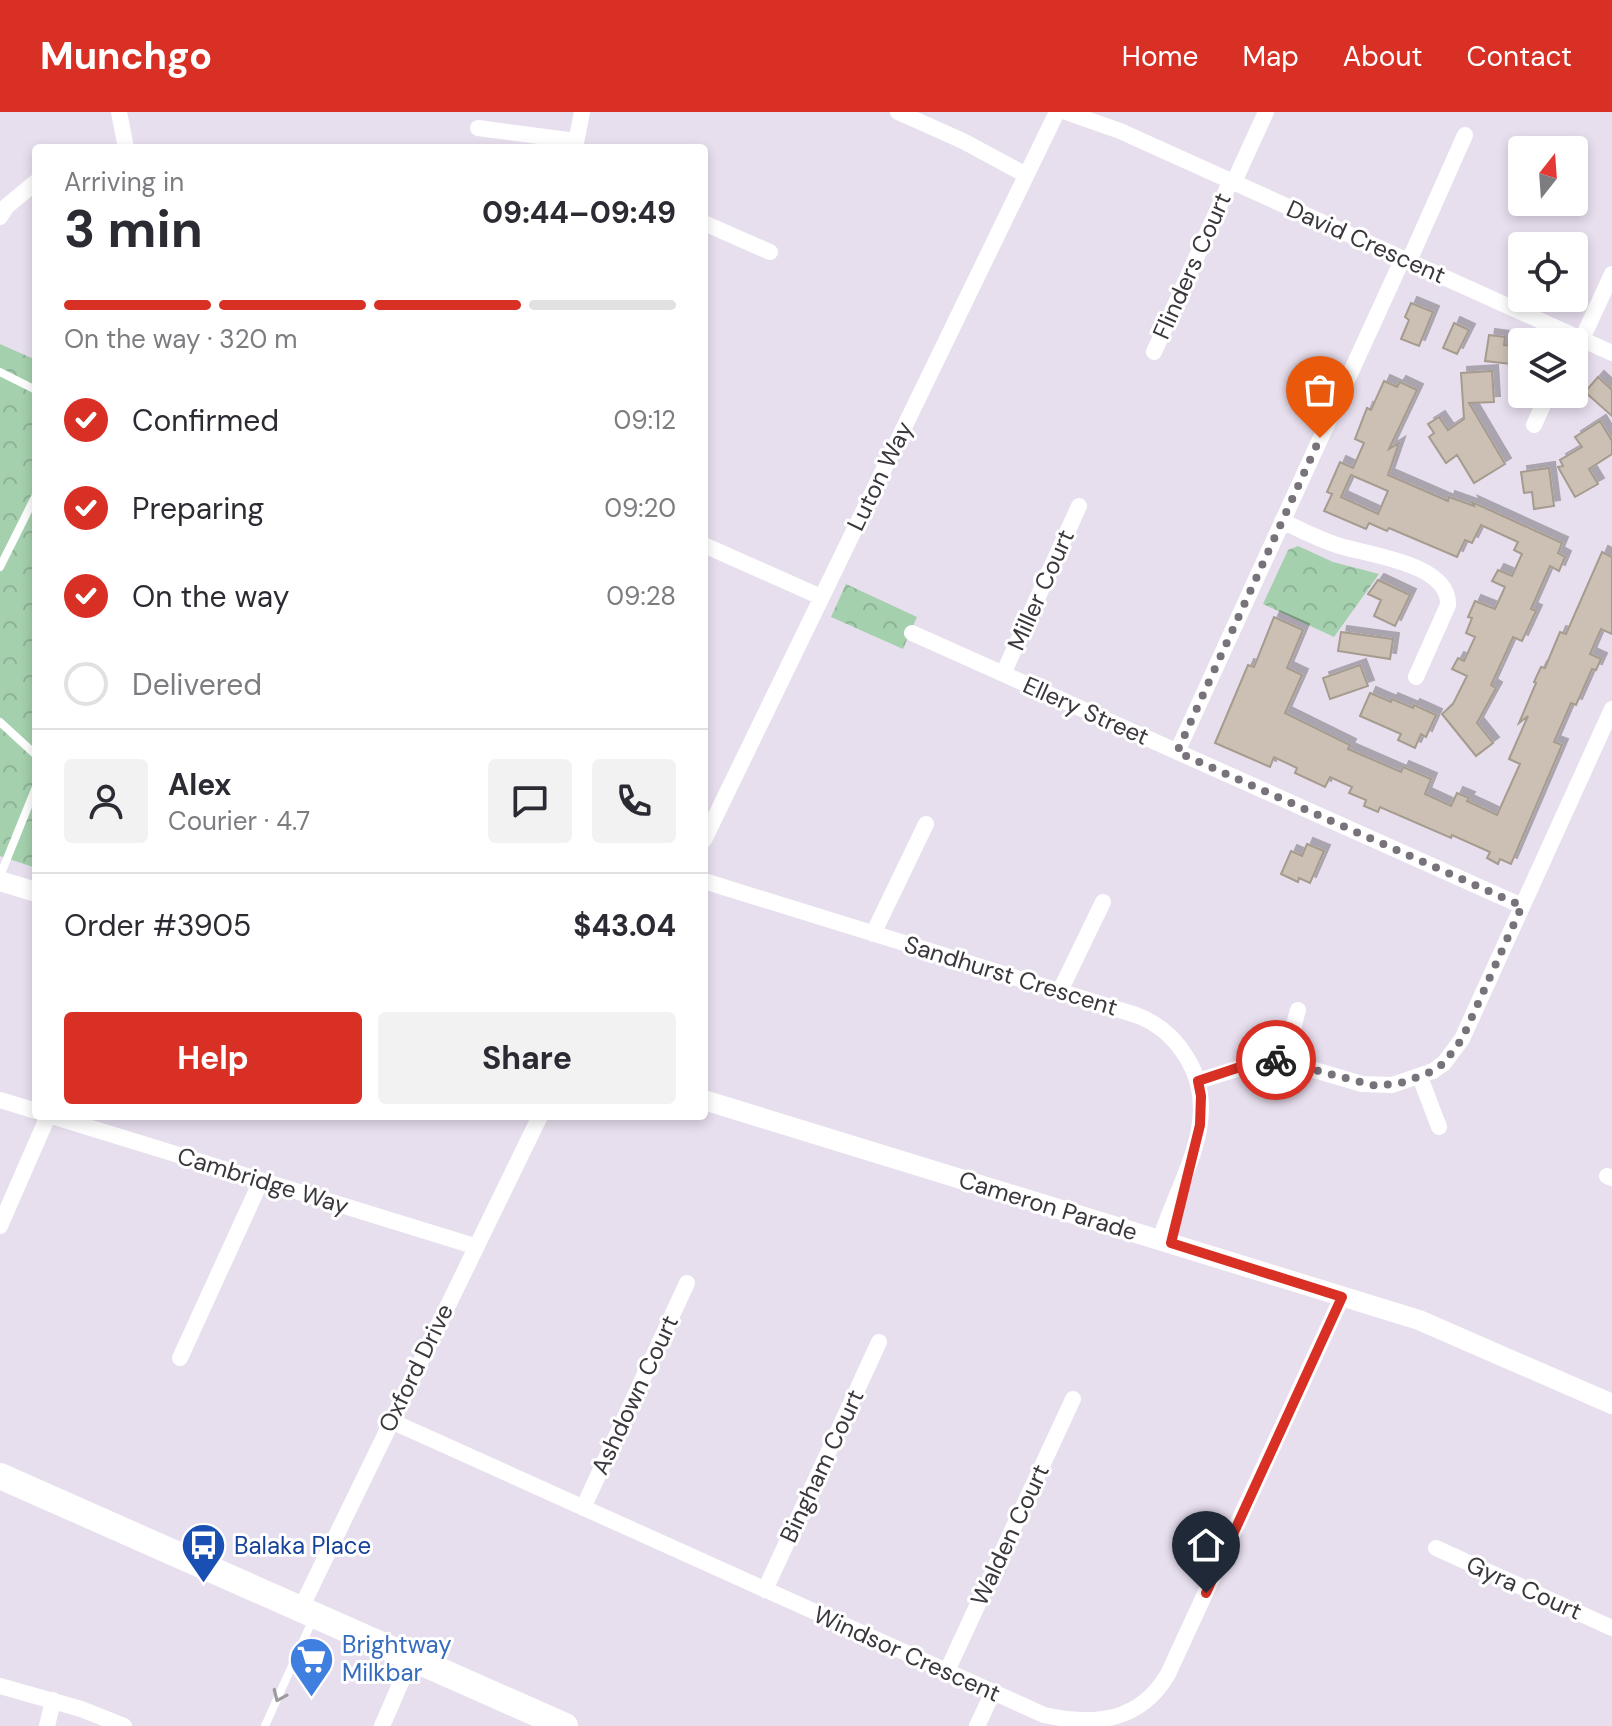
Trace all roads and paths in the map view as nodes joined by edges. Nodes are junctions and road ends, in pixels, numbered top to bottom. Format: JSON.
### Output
{"nodes":[{"id":1,"x":119,"y":112,"type":"edge"},
{"id":2,"x":582,"y":112,"type":"edge"},
{"id":3,"x":898,"y":112,"type":"edge"},
{"id":4,"x":1057,"y":112,"type":"edge"},
{"id":5,"x":1066,"y":112,"type":"edge"},
{"id":6,"x":1087,"y":112,"type":"edge"},
{"id":7,"x":1266,"y":112,"type":"edge"},
{"id":8,"x":478,"y":128,"type":"dead end"},
{"id":9,"x":1120,"y":131,"type":"junction"},
{"id":10,"x":1465,"y":135,"type":"dead end"},
{"id":11,"x":120,"y":144,"type":"edge"},
{"id":12,"x":575,"y":144,"type":"edge"},
{"id":13,"x":1028,"y":170,"type":"junction"},
{"id":14,"x":1232,"y":181,"type":"junction"},
{"id":15,"x":32,"y":185,"type":"edge"},
{"id":16,"x":0,"y":217,"type":"edge"},
{"id":17,"x":708,"y":225,"type":"edge"},
{"id":18,"x":770,"y":252,"type":"dead end"},
{"id":19,"x":1406,"y":260,"type":"junction"},
{"id":20,"x":1612,"y":274,"type":"edge"},
{"id":21,"x":1552,"y":328,"type":"edge"},
{"id":22,"x":1582,"y":328,"type":"edge"},
{"id":23,"x":1588,"y":344,"type":"edge"},
{"id":24,"x":1154,"y":352,"type":"dead end"},
{"id":25,"x":1612,"y":353,"type":"edge"},
{"id":26,"x":0,"y":372,"type":"edge"},
{"id":27,"x":32,"y":388,"type":"edge"},
{"id":28,"x":1542,"y":408,"type":"edge"},
{"id":29,"x":1534,"y":425,"type":"dead end"},
{"id":30,"x":32,"y":503,"type":"edge"},
{"id":31,"x":1079,"y":506,"type":"dead end"},
{"id":32,"x":1282,"y":521,"type":"junction"},
{"id":33,"x":708,"y":547,"type":"edge"},
{"id":34,"x":0,"y":567,"type":"edge"},
{"id":35,"x":821,"y":597,"type":"junction"},
{"id":36,"x":912,"y":633,"type":"dead end"},
{"id":37,"x":1003,"y":674,"type":"junction"},
{"id":38,"x":1416,"y":677,"type":"dead end"},
{"id":39,"x":1612,"y":709,"type":"edge"},
{"id":40,"x":0,"y":722,"type":"edge"},
{"id":41,"x":32,"y":751,"type":"edge"},
{"id":42,"x":1177,"y":752,"type":"junction"},
{"id":43,"x":32,"y":797,"type":"edge"},
{"id":44,"x":926,"y":824,"type":"dead end"},
{"id":45,"x":708,"y":832,"type":"edge"},
{"id":46,"x":0,"y":879,"type":"edge"},
{"id":47,"x":708,"y":882,"type":"edge"},
{"id":48,"x":32,"y":891,"type":"edge"},
{"id":49,"x":1103,"y":902,"type":"dead end"},
{"id":50,"x":1522,"y":906,"type":"junction"},
{"id":51,"x":873,"y":934,"type":"junction"},
{"id":52,"x":1060,"y":991,"type":"junction"},
{"id":53,"x":1298,"y":1010,"type":"dead end"},
{"id":54,"x":1284,"y":1061,"type":"junction"},
{"id":55,"x":1420,"y":1077,"type":"junction"},
{"id":56,"x":1198,"y":1081,"type":"junction"},
{"id":57,"x":0,"y":1100,"type":"edge"},
{"id":58,"x":708,"y":1101,"type":"edge"},
{"id":59,"x":32,"y":1110,"type":"edge"},
{"id":60,"x":48,"y":1120,"type":"edge"},
{"id":61,"x":63,"y":1120,"type":"edge"},
{"id":62,"x":535,"y":1120,"type":"edge"},
{"id":63,"x":1439,"y":1127,"type":"dead end"},
{"id":64,"x":261,"y":1181,"type":"junction"},
{"id":65,"x":0,"y":1226,"type":"edge"},
{"id":66,"x":1166,"y":1241,"type":"junction"},
{"id":67,"x":474,"y":1246,"type":"junction"},
{"id":68,"x":687,"y":1283,"type":"dead end"},
{"id":69,"x":1342,"y":1297,"type":"junction"},
{"id":70,"x":879,"y":1342,"type":"dead end"},
{"id":71,"x":180,"y":1358,"type":"dead end"},
{"id":72,"x":1073,"y":1399,"type":"dead end"},
{"id":73,"x":1612,"y":1404,"type":"edge"},
{"id":74,"x":391,"y":1421,"type":"junction"},
{"id":75,"x":0,"y":1476,"type":"edge"},
{"id":76,"x":583,"y":1508,"type":"junction"},
{"id":77,"x":1436,"y":1548,"type":"dead end"},
{"id":78,"x":765,"y":1590,"type":"junction"},
{"id":79,"x":308,"y":1611,"type":"junction"},
{"id":80,"x":1612,"y":1628,"type":"edge"},
{"id":81,"x":412,"y":1657,"type":"junction"},
{"id":82,"x":947,"y":1671,"type":"junction"},
{"id":83,"x":5,"y":1690,"type":"edge"},
{"id":84,"x":993,"y":1692,"type":"junction"},
{"id":85,"x":53,"y":1700,"type":"junction"},
{"id":86,"x":1119,"y":1722,"type":"edge"},
{"id":87,"x":47,"y":1726,"type":"edge"},
{"id":88,"x":124,"y":1726,"type":"edge"},
{"id":89,"x":265,"y":1726,"type":"edge"},
{"id":90,"x":382,"y":1726,"type":"edge"},
{"id":91,"x":565,"y":1726,"type":"edge"},
{"id":92,"x":977,"y":1726,"type":"edge"}],
"edges":[{"from":1,"to":11,"type":"street"},
{"from":2,"to":12,"type":"street"},
{"from":3,"to":13,"type":"street"},
{"from":4,"to":13,"type":"street","name":"Luton Way"},
{"from":5,"to":9,"type":"street","name":"David Crescent"},
{"from":6,"to":9,"type":"street","name":"David Crescent"},
{"from":7,"to":14,"type":"street","name":"Flinders Court"},
{"from":8,"to":12,"type":"street"},
{"from":9,"to":14,"type":"street","name":"David Crescent"},
{"from":10,"to":19,"type":"street"},
{"from":13,"to":35,"type":"street","name":"Luton Way"},
{"from":14,"to":19,"type":"street","name":"David Crescent"},
{"from":14,"to":24,"type":"street","name":"Flinders Court"},
{"from":15,"to":16,"type":"street"},
{"from":17,"to":18,"type":"street"},
{"from":19,"to":21,"type":"street","name":"David Crescent"},
{"from":19,"to":32,"type":"street"},
{"from":20,"to":22,"type":"street"},
{"from":23,"to":25,"type":"street","name":"David Crescent"},
{"from":26,"to":27,"type":"lane"},
{"from":28,"to":29,"type":"street"},
{"from":30,"to":34,"type":"lane"},
{"from":31,"to":37,"type":"street","name":"Miller Court"},
{"from":32,"to":38,"type":"street"},
{"from":32,"to":42,"type":"street"},
{"from":33,"to":35,"type":"street"},
{"from":35,"to":45,"type":"street","name":"Luton Way"},
{"from":36,"to":37,"type":"street","name":"Ellery Street"},
{"from":37,"to":42,"type":"street","name":"Ellery Street"},
{"from":39,"to":50,"type":"street"},
{"from":40,"to":41,"type":"lane"},
{"from":42,"to":50,"type":"street","name":"Ellery Street"},
{"from":43,"to":46,"type":"lane"},
{"from":44,"to":51,"type":"street"},
{"from":46,"to":48,"type":"street"},
{"from":47,"to":51,"type":"street","name":"Sandhurst Crescent"},
{"from":49,"to":52,"type":"street"},
{"from":50,"to":55,"type":"street"},
{"from":51,"to":52,"type":"street","name":"Sandhurst Crescent"},
{"from":52,"to":56,"type":"street","name":"Sandhurst Crescent"},
{"from":53,"to":54,"type":"street"},
{"from":54,"to":55,"type":"street"},
{"from":54,"to":56,"type":"street"},
{"from":55,"to":63,"type":"street"},
{"from":56,"to":66,"type":"street","name":"Sandhurst Crescent"},
{"from":57,"to":59,"type":"street"},
{"from":58,"to":66,"type":"street","name":"Cameron Parade"},
{"from":60,"to":65,"type":"street"},
{"from":61,"to":64,"type":"street","name":"Cambridge Way"},
{"from":62,"to":67,"type":"street","name":"Oxford Drive"},
{"from":64,"to":67,"type":"street","name":"Cambridge Way"},
{"from":64,"to":71,"type":"street"},
{"from":66,"to":69,"type":"street","name":"Cameron Parade"},
{"from":67,"to":74,"type":"street","name":"Oxford Drive"},
{"from":68,"to":76,"type":"street","name":"Ashdown Court"},
{"from":69,"to":73,"type":"street","name":"Cameron Parade"},
{"from":69,"to":86,"type":"street","name":"Windsor Crescent"},
{"from":70,"to":78,"type":"street","name":"Bingham Court"},
{"from":72,"to":82,"type":"street","name":"Walden Court"},
{"from":74,"to":76,"type":"street","name":"Windsor Crescent"},
{"from":74,"to":79,"type":"street","name":"Oxford Drive"},
{"from":75,"to":79,"type":"main road"},
{"from":76,"to":78,"type":"street","name":"Windsor Crescent"},
{"from":77,"to":80,"type":"street","name":"Gyra Court"},
{"from":78,"to":82,"type":"street","name":"Windsor Crescent"},
{"from":79,"to":81,"type":"main road"},
{"from":79,"to":89,"type":"lane","one_way":true},
{"from":81,"to":90,"type":"street"},
{"from":81,"to":91,"type":"main road"},
{"from":82,"to":84,"type":"street","name":"Windsor Crescent"},
{"from":83,"to":85,"type":"street"},
{"from":84,"to":86,"type":"street","name":"Windsor Crescent"},
{"from":84,"to":92,"type":"street"},
{"from":85,"to":87,"type":"street"},
{"from":85,"to":88,"type":"street"}]}
